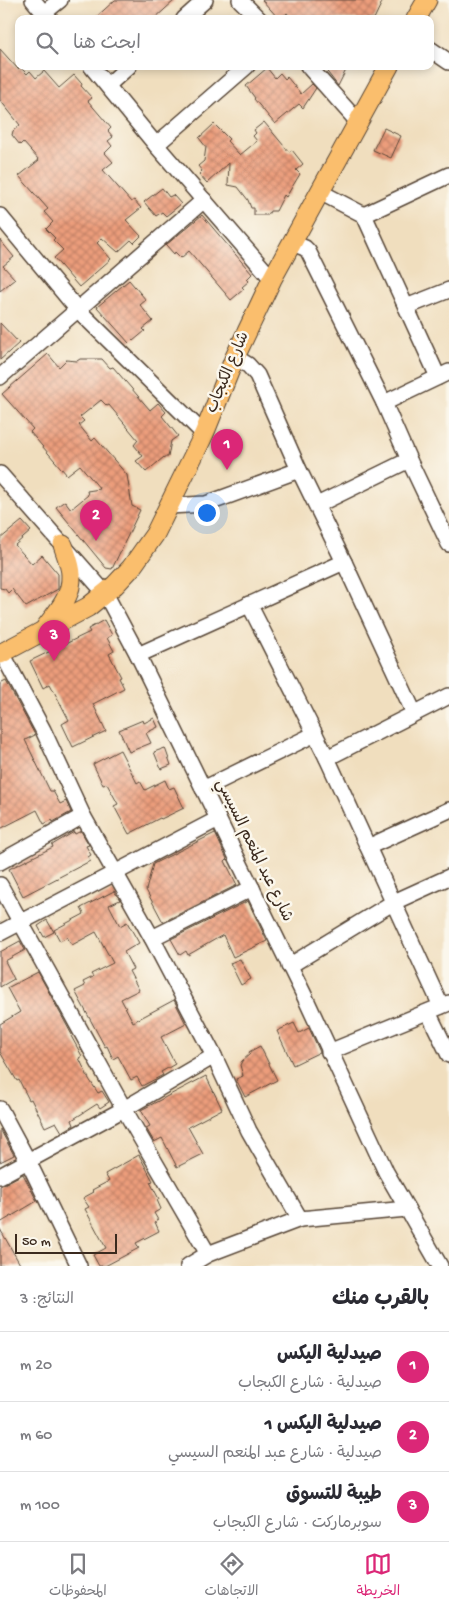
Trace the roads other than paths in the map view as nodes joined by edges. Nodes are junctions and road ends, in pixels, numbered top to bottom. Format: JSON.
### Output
{"nodes":[{"id":1,"x":33,"y":0,"type":"edge"},
{"id":2,"x":60,"y":0,"type":"edge"},
{"id":3,"x":205,"y":0,"type":"edge"},
{"id":4,"x":240,"y":0,"type":"edge"},
{"id":5,"x":427,"y":0,"type":"edge"},
{"id":6,"x":46,"y":15,"type":"edge"},
{"id":7,"x":48,"y":15,"type":"edge"},
{"id":8,"x":188,"y":15,"type":"edge"},
{"id":9,"x":255,"y":15,"type":"edge"},
{"id":10,"x":418,"y":15,"type":"edge"},
{"id":11,"x":434,"y":52,"type":"edge"},
{"id":12,"x":449,"y":62,"type":"edge"},
{"id":13,"x":95,"y":70,"type":"edge"},
{"id":14,"x":125,"y":70,"type":"edge"},
{"id":15,"x":242,"y":70,"type":"edge"},
{"id":16,"x":312,"y":70,"type":"edge"},
{"id":17,"x":387,"y":70,"type":"edge"},
{"id":18,"x":108,"y":85,"type":"junction"},
{"id":19,"x":358,"y":122,"type":"junction"},
{"id":20,"x":156,"y":145,"type":"junction"},
{"id":21,"x":449,"y":175,"type":"edge"},
{"id":22,"x":320,"y":192,"type":"junction"},
{"id":23,"x":204,"y":200,"type":"junction"},
{"id":24,"x":364,"y":215,"type":"junction"},
{"id":25,"x":0,"y":216,"type":"edge"},
{"id":26,"x":292,"y":243,"type":"junction"},
{"id":27,"x":272,"y":279,"type":"junction"},
{"id":28,"x":449,"y":291,"type":"edge"},
{"id":29,"x":406,"y":307,"type":"junction"},
{"id":30,"x":77,"y":309,"type":"junction"},
{"id":31,"x":234,"y":357,"type":"junction"},
{"id":32,"x":444,"y":375,"type":"edge"},
{"id":33,"x":0,"y":377,"type":"edge"},
{"id":34,"x":384,"y":402,"type":"junction"},
{"id":35,"x":204,"y":434,"type":"junction"},
{"id":36,"x":409,"y":460,"type":"junction"},
{"id":37,"x":299,"y":470,"type":"junction"},
{"id":38,"x":0,"y":474,"type":"edge"},
{"id":39,"x":316,"y":505,"type":"junction"},
{"id":40,"x":168,"y":506,"type":"junction"},
{"id":41,"x":449,"y":544,"type":"edge"},
{"id":42,"x":63,"y":545,"type":"junction"},
{"id":43,"x":344,"y":562,"type":"junction"},
{"id":44,"x":106,"y":593,"type":"junction"},
{"id":45,"x":249,"y":604,"type":"junction"},
{"id":46,"x":44,"y":630,"type":"junction"},
{"id":47,"x":1,"y":654,"type":"edge"},
{"id":48,"x":138,"y":655,"type":"junction"},
{"id":49,"x":449,"y":696,"type":"edge"},
{"id":50,"x":414,"y":713,"type":"junction"},
{"id":51,"x":315,"y":734,"type":"junction"},
{"id":52,"x":327,"y":758,"type":"junction"},
{"id":53,"x":203,"y":789,"type":"junction"},
{"id":54,"x":449,"y":810,"type":"edge"},
{"id":55,"x":83,"y":816,"type":"junction"},
{"id":56,"x":218,"y":819,"type":"junction"},
{"id":57,"x":368,"y":846,"type":"junction"},
{"id":58,"x":0,"y":862,"type":"edge"},
{"id":59,"x":115,"y":873,"type":"junction"},
{"id":60,"x":449,"y":877,"type":"edge"},
{"id":61,"x":0,"y":885,"type":"edge"},
{"id":62,"x":252,"y":888,"type":"junction"},
{"id":63,"x":394,"y":902,"type":"junction"},
{"id":64,"x":20,"y":921,"type":"junction"},
{"id":65,"x":0,"y":932,"type":"edge"},
{"id":66,"x":152,"y":938,"type":"junction"},
{"id":67,"x":289,"y":966,"type":"junction"},
{"id":68,"x":439,"y":1007,"type":"edge"},
{"id":69,"x":330,"y":1052,"type":"junction"},
{"id":70,"x":449,"y":1055,"type":"edge"},
{"id":71,"x":214,"y":1056,"type":"junction"},
{"id":72,"x":124,"y":1109,"type":"junction"},
{"id":73,"x":0,"y":1110,"type":"edge"},
{"id":74,"x":28,"y":1161,"type":"junction"},
{"id":75,"x":0,"y":1176,"type":"edge"},
{"id":76,"x":407,"y":1209,"type":"junction"},
{"id":77,"x":300,"y":1219,"type":"junction"},
{"id":78,"x":208,"y":1254,"type":"junction"},
{"id":79,"x":79,"y":1266,"type":"edge"},
{"id":80,"x":188,"y":1266,"type":"edge"},
{"id":81,"x":440,"y":1266,"type":"edge"}],
"edges":[{"from":1,"to":6,"type":"street"},
{"from":2,"to":7,"type":"street"},
{"from":3,"to":8,"type":"street"},
{"from":4,"to":9,"type":"street"},
{"from":5,"to":10,"type":"main road"},
{"from":11,"to":12,"type":"street"},
{"from":13,"to":18,"type":"street"},
{"from":14,"to":18,"type":"street"},
{"from":15,"to":20,"type":"street"},
{"from":16,"to":19,"type":"street"},
{"from":17,"to":19,"type":"main road","name":"شارع الكبجاب"},
{"from":18,"to":20,"type":"street"},
{"from":19,"to":22,"type":"main road","name":"شارع الكبجاب"},
{"from":20,"to":23,"type":"street"},
{"from":21,"to":24,"type":"street"},
{"from":22,"to":24,"type":"street"},
{"from":22,"to":26,"type":"main road","name":"شارع الكبجاب"},
{"from":23,"to":27,"type":"street"},
{"from":23,"to":30,"type":"street"},
{"from":24,"to":29,"type":"street"},
{"from":25,"to":30,"type":"street"},
{"from":26,"to":27,"type":"main road","name":"شارع الكبجاب"},
{"from":26,"to":34,"type":"street"},
{"from":27,"to":31,"type":"main road","name":"شارع الكبجاب"},
{"from":28,"to":29,"type":"street"},
{"from":29,"to":32,"type":"street"},
{"from":30,"to":33,"type":"street"},
{"from":30,"to":35,"type":"street"},
{"from":31,"to":35,"type":"main road","name":"شارع الكبجاب"},
{"from":31,"to":37,"type":"street"},
{"from":32,"to":34,"type":"street"},
{"from":34,"to":36,"type":"street"},
{"from":35,"to":40,"type":"main road","name":"شارع الكبجاب"},
{"from":36,"to":39,"type":"street"},
{"from":36,"to":41,"type":"street"},
{"from":37,"to":39,"type":"street"},
{"from":37,"to":40,"type":"street"},
{"from":38,"to":42,"type":"street","name":"شارع عبد المنعم السيسي"},
{"from":39,"to":43,"type":"street"},
{"from":40,"to":44,"type":"main road","name":"شارع الكبجاب"},
{"from":42,"to":44,"type":"street","name":"شارع عبد المنعم السيسي"},
{"from":42,"to":46,"type":"main road"},
{"from":43,"to":45,"type":"street"},
{"from":43,"to":50,"type":"street"},
{"from":44,"to":46,"type":"main road","name":"شارع الكبجاب"},
{"from":44,"to":48,"type":"street","name":"شارع عبد المنعم السيسي"},
{"from":45,"to":48,"type":"street"},
{"from":45,"to":51,"type":"street"},
{"from":46,"to":47,"type":"main road","name":"شارع الكبجاب"},
{"from":47,"to":55,"type":"street"},
{"from":48,"to":53,"type":"street","name":"شارع عبد المنعم السيسي"},
{"from":49,"to":50,"type":"street"},
{"from":50,"to":52,"type":"street"},
{"from":51,"to":52,"type":"street"},
{"from":51,"to":53,"type":"street"},
{"from":52,"to":57,"type":"street"},
{"from":53,"to":56,"type":"street","name":"شارع عبد المنعم السيسي"},
{"from":54,"to":57,"type":"street"},
{"from":55,"to":58,"type":"street"},
{"from":55,"to":59,"type":"street"},
{"from":56,"to":59,"type":"street"},
{"from":56,"to":62,"type":"street","name":"شارع عبد المنعم السيسي"},
{"from":57,"to":63,"type":"street"},
{"from":59,"to":64,"type":"street"},
{"from":59,"to":66,"type":"street"},
{"from":60,"to":63,"type":"street"},
{"from":61,"to":64,"type":"street"},
{"from":62,"to":66,"type":"street"},
{"from":62,"to":67,"type":"street","name":"شارع عبد المنعم السيسي"},
{"from":63,"to":67,"type":"street"},
{"from":63,"to":68,"type":"street"},
{"from":64,"to":65,"type":"street"},
{"from":64,"to":72,"type":"street"},
{"from":66,"to":71,"type":"street"},
{"from":67,"to":69,"type":"street","name":"شارع عبد المنعم السيسي"},
{"from":68,"to":69,"type":"street"},
{"from":68,"to":70,"type":"street"},
{"from":69,"to":76,"type":"street","name":"شارع عبد المنعم السيسي"},
{"from":71,"to":72,"type":"street"},
{"from":71,"to":77,"type":"street"},
{"from":72,"to":74,"type":"street"},
{"from":72,"to":78,"type":"street"},
{"from":73,"to":74,"type":"street"},
{"from":74,"to":75,"type":"street"},
{"from":74,"to":79,"type":"street"},
{"from":76,"to":77,"type":"street"},
{"from":76,"to":81,"type":"street","name":"شارع عبد المنعم السيسي"},
{"from":77,"to":78,"type":"street"},
{"from":78,"to":80,"type":"street"}]}
